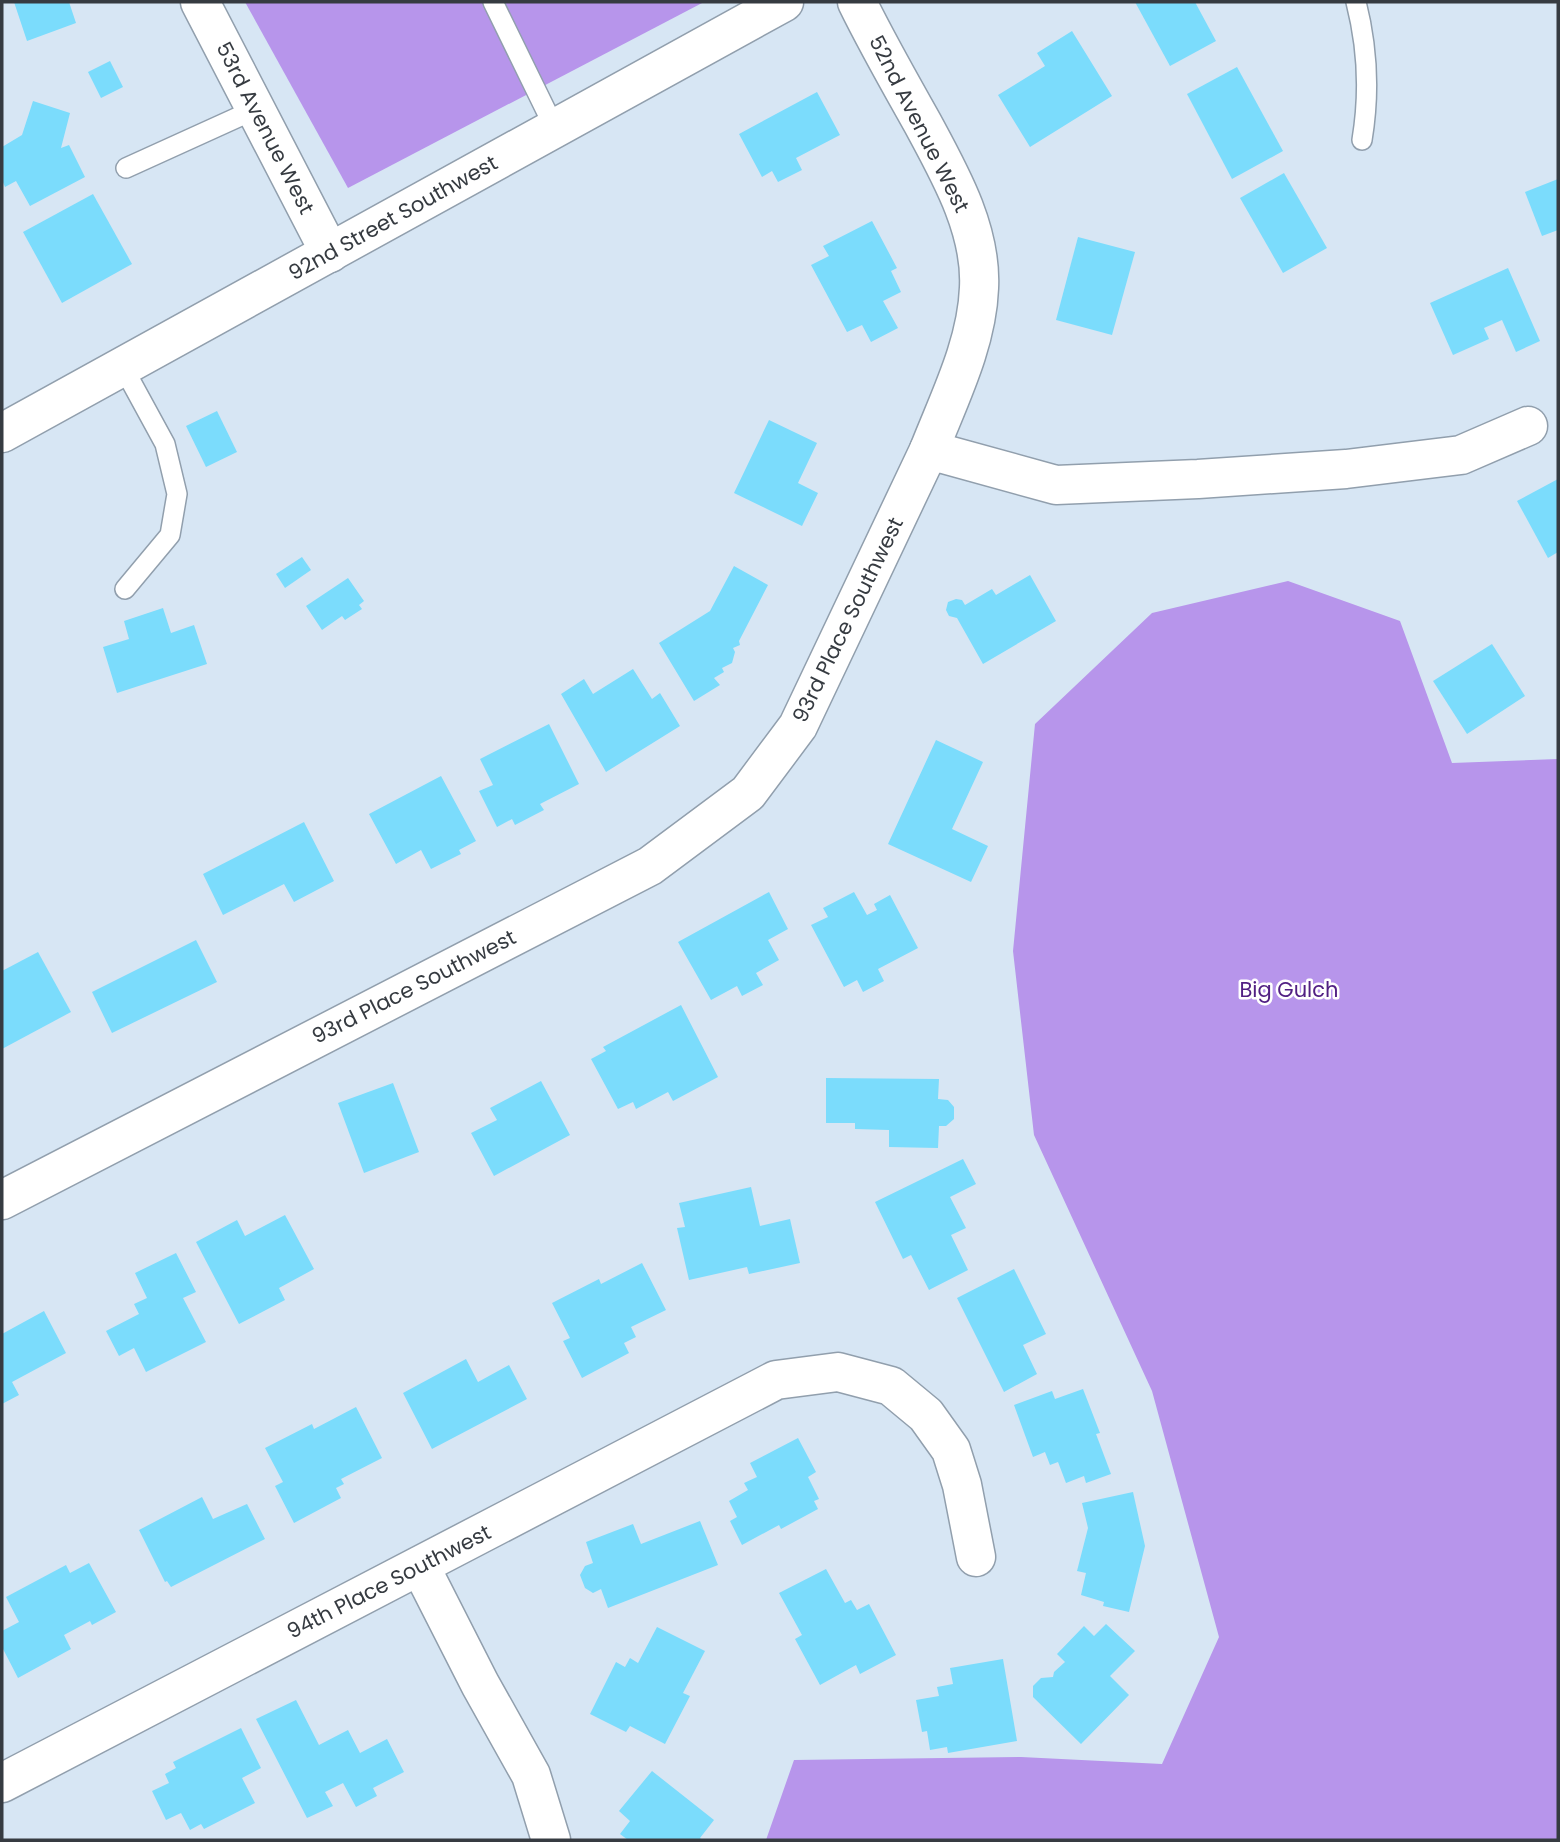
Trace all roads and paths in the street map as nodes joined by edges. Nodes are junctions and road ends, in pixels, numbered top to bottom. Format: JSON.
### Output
{"nodes":[{"id":1,"x":200,"y":2,"type":"edge"},
{"id":2,"x":493,"y":2,"type":"edge"},
{"id":3,"x":784,"y":2,"type":"edge"},
{"id":4,"x":857,"y":2,"type":"edge"},
{"id":5,"x":1356,"y":2,"type":"edge"},
{"id":6,"x":256,"y":109,"type":"junction"},
{"id":7,"x":555,"y":129,"type":"junction"},
{"id":8,"x":1362,"y":141,"type":"dead end"},
{"id":9,"x":126,"y":168,"type":"dead end"},
{"id":10,"x":330,"y":253,"type":"junction"},
{"id":11,"x":123,"y":367,"type":"junction"},
{"id":12,"x":1528,"y":426,"type":"dead end"},
{"id":13,"x":2,"y":433,"type":"edge"},
{"id":14,"x":929,"y":450,"type":"junction"},
{"id":15,"x":125,"y":589,"type":"dead end"},
{"id":16,"x":2,"y":1200,"type":"edge"},
{"id":17,"x":976,"y":1557,"type":"dead end"},
{"id":18,"x":420,"y":1566,"type":"junction"},
{"id":19,"x":2,"y":1783,"type":"edge"},
{"id":20,"x":551,"y":1840,"type":"edge"}],
"edges":[{"from":1,"to":6,"type":"street","name":"53rd Avenue West"},
{"from":2,"to":7,"type":"lane"},
{"from":3,"to":7,"type":"street","name":"92nd Street Southwest"},
{"from":4,"to":14,"type":"street","name":"52nd Avenue West"},
{"from":5,"to":8,"type":"lane"},
{"from":6,"to":9,"type":"lane"},
{"from":6,"to":10,"type":"street","name":"53rd Avenue West"},
{"from":7,"to":10,"type":"street","name":"92nd Street Southwest"},
{"from":10,"to":11,"type":"street","name":"92nd Street Southwest"},
{"from":11,"to":13,"type":"street","name":"92nd Street Southwest"},
{"from":11,"to":15,"type":"lane"},
{"from":12,"to":14,"type":"street"},
{"from":14,"to":16,"type":"street","name":"93rd Place Southwest"},
{"from":17,"to":18,"type":"street","name":"94th Place Southwest"},
{"from":18,"to":19,"type":"street","name":"94th Place Southwest"},
{"from":18,"to":20,"type":"street"}]}
